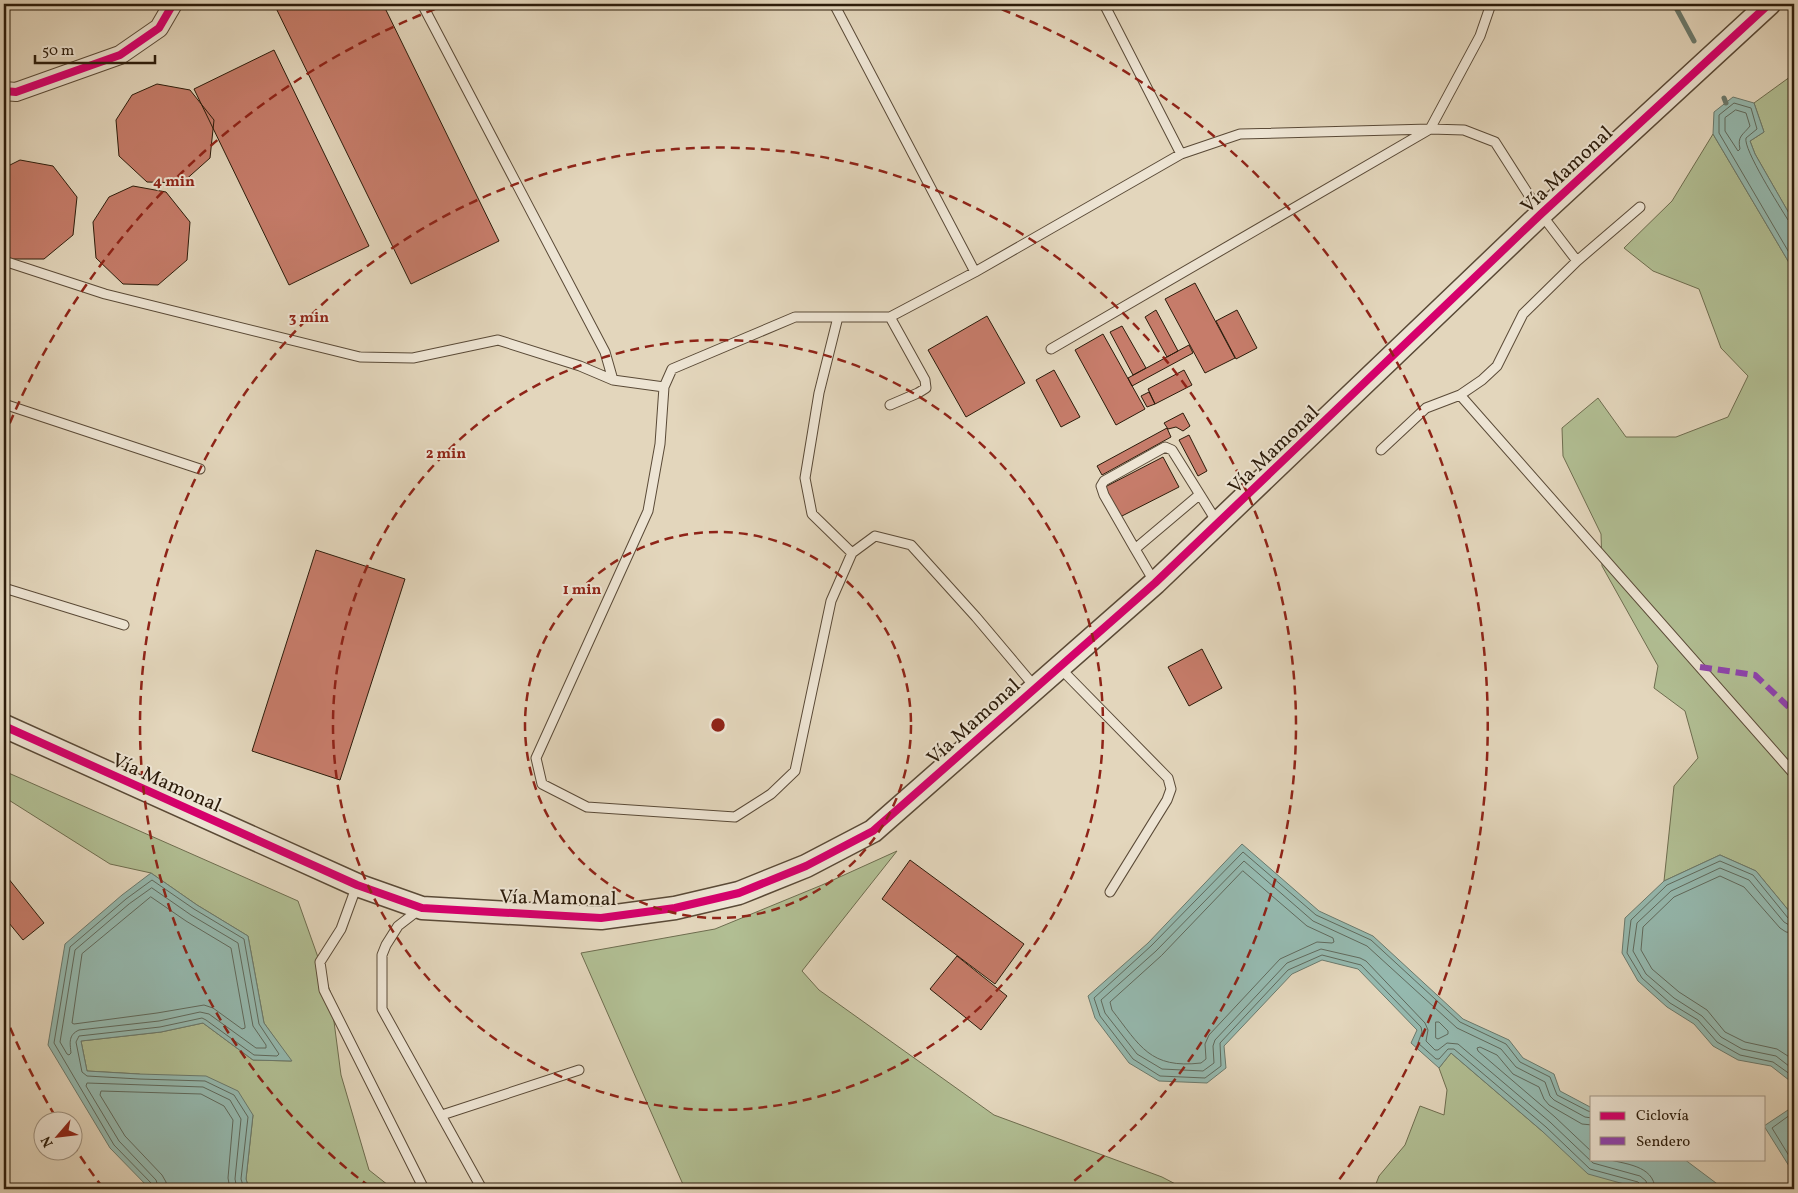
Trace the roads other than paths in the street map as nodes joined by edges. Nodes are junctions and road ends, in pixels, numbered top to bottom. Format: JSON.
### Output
{"nodes":[{"id":1,"x":173,"y":4,"type":"edge"},
{"id":2,"x":422,"y":4,"type":"edge"},
{"id":3,"x":834,"y":4,"type":"edge"},
{"id":4,"x":1104,"y":4,"type":"edge"},
{"id":5,"x":1490,"y":4,"type":"edge"},
{"id":6,"x":1769,"y":4,"type":"edge"},
{"id":7,"x":4,"y":91,"type":"edge"},
{"id":8,"x":1430,"y":129,"type":"junction"},
{"id":9,"x":1181,"y":154,"type":"junction"},
{"id":10,"x":1640,"y":207,"type":"dead end"},
{"id":11,"x":1541,"y":214,"type":"junction"},
{"id":12,"x":4,"y":261,"type":"edge"},
{"id":13,"x":1578,"y":261,"type":"junction"},
{"id":14,"x":976,"y":272,"type":"junction"},
{"id":15,"x":890,"y":316,"type":"junction"},
{"id":16,"x":838,"y":317,"type":"junction"},
{"id":17,"x":1051,"y":349,"type":"dead end"},
{"id":18,"x":613,"y":380,"type":"junction"},
{"id":19,"x":664,"y":387,"type":"junction"},
{"id":20,"x":1460,"y":395,"type":"junction"},
{"id":21,"x":4,"y":404,"type":"edge"},
{"id":22,"x":890,"y":405,"type":"dead end"},
{"id":23,"x":1381,"y":450,"type":"dead end"},
{"id":24,"x":200,"y":469,"type":"dead end"},
{"id":25,"x":1199,"y":495,"type":"junction"},
{"id":26,"x":1218,"y":524,"type":"junction"},
{"id":27,"x":1135,"y":549,"type":"junction"},
{"id":28,"x":852,"y":552,"type":"junction"},
{"id":29,"x":1156,"y":583,"type":"junction"},
{"id":30,"x":4,"y":588,"type":"edge"},
{"id":31,"x":124,"y":625,"type":"dead end"},
{"id":32,"x":1059,"y":667,"type":"junction"},
{"id":33,"x":1036,"y":687,"type":"junction"},
{"id":34,"x":4,"y":726,"type":"edge"},
{"id":35,"x":1794,"y":774,"type":"edge"},
{"id":36,"x":357,"y":885,"type":"junction"},
{"id":37,"x":1110,"y":892,"type":"dead end"},
{"id":38,"x":422,"y":908,"type":"junction"},
{"id":39,"x":579,"y":1070,"type":"dead end"},
{"id":40,"x":442,"y":1115,"type":"junction"},
{"id":41,"x":424,"y":1189,"type":"edge"},
{"id":42,"x":482,"y":1189,"type":"edge"}],
"edges":[{"from":1,"to":7,"type":"street"},
{"from":2,"to":18,"type":"lane"},
{"from":3,"to":14,"type":"lane"},
{"from":4,"to":9,"type":"lane"},
{"from":5,"to":8,"type":"lane"},
{"from":6,"to":11,"type":"street","name":"Vía Mamonal"},
{"from":8,"to":9,"type":"lane"},
{"from":8,"to":11,"type":"lane"},
{"from":8,"to":17,"type":"lane"},
{"from":9,"to":14,"type":"lane"},
{"from":10,"to":13,"type":"lane"},
{"from":11,"to":13,"type":"lane"},
{"from":11,"to":26,"type":"street","name":"Vía Mamonal"},
{"from":12,"to":18,"type":"lane"},
{"from":13,"to":20,"type":"lane"},
{"from":14,"to":15,"type":"lane"},
{"from":15,"to":16,"type":"lane"},
{"from":15,"to":22,"type":"lane"},
{"from":16,"to":19,"type":"lane"},
{"from":16,"to":28,"type":"lane"},
{"from":18,"to":19,"type":"lane"},
{"from":19,"to":28,"type":"lane"},
{"from":20,"to":23,"type":"lane"},
{"from":20,"to":35,"type":"lane"},
{"from":21,"to":24,"type":"lane"},
{"from":25,"to":26,"type":"lane"},
{"from":25,"to":27,"type":"lane"},
{"from":25,"to":27,"type":"lane"},
{"from":26,"to":29,"type":"street","name":"Vía Mamonal"},
{"from":27,"to":29,"type":"lane"},
{"from":28,"to":33,"type":"lane"},
{"from":29,"to":32,"type":"street","name":"Vía Mamonal"},
{"from":30,"to":31,"type":"lane"},
{"from":32,"to":33,"type":"street","name":"Vía Mamonal"},
{"from":32,"to":37,"type":"lane"},
{"from":33,"to":38,"type":"street","name":"Vía Mamonal"},
{"from":34,"to":36,"type":"street","name":"Vía Mamonal"},
{"from":36,"to":38,"type":"street","name":"Vía Mamonal"},
{"from":36,"to":41,"type":"lane"},
{"from":38,"to":40,"type":"lane"},
{"from":39,"to":40,"type":"lane"},
{"from":40,"to":42,"type":"lane"}]}
